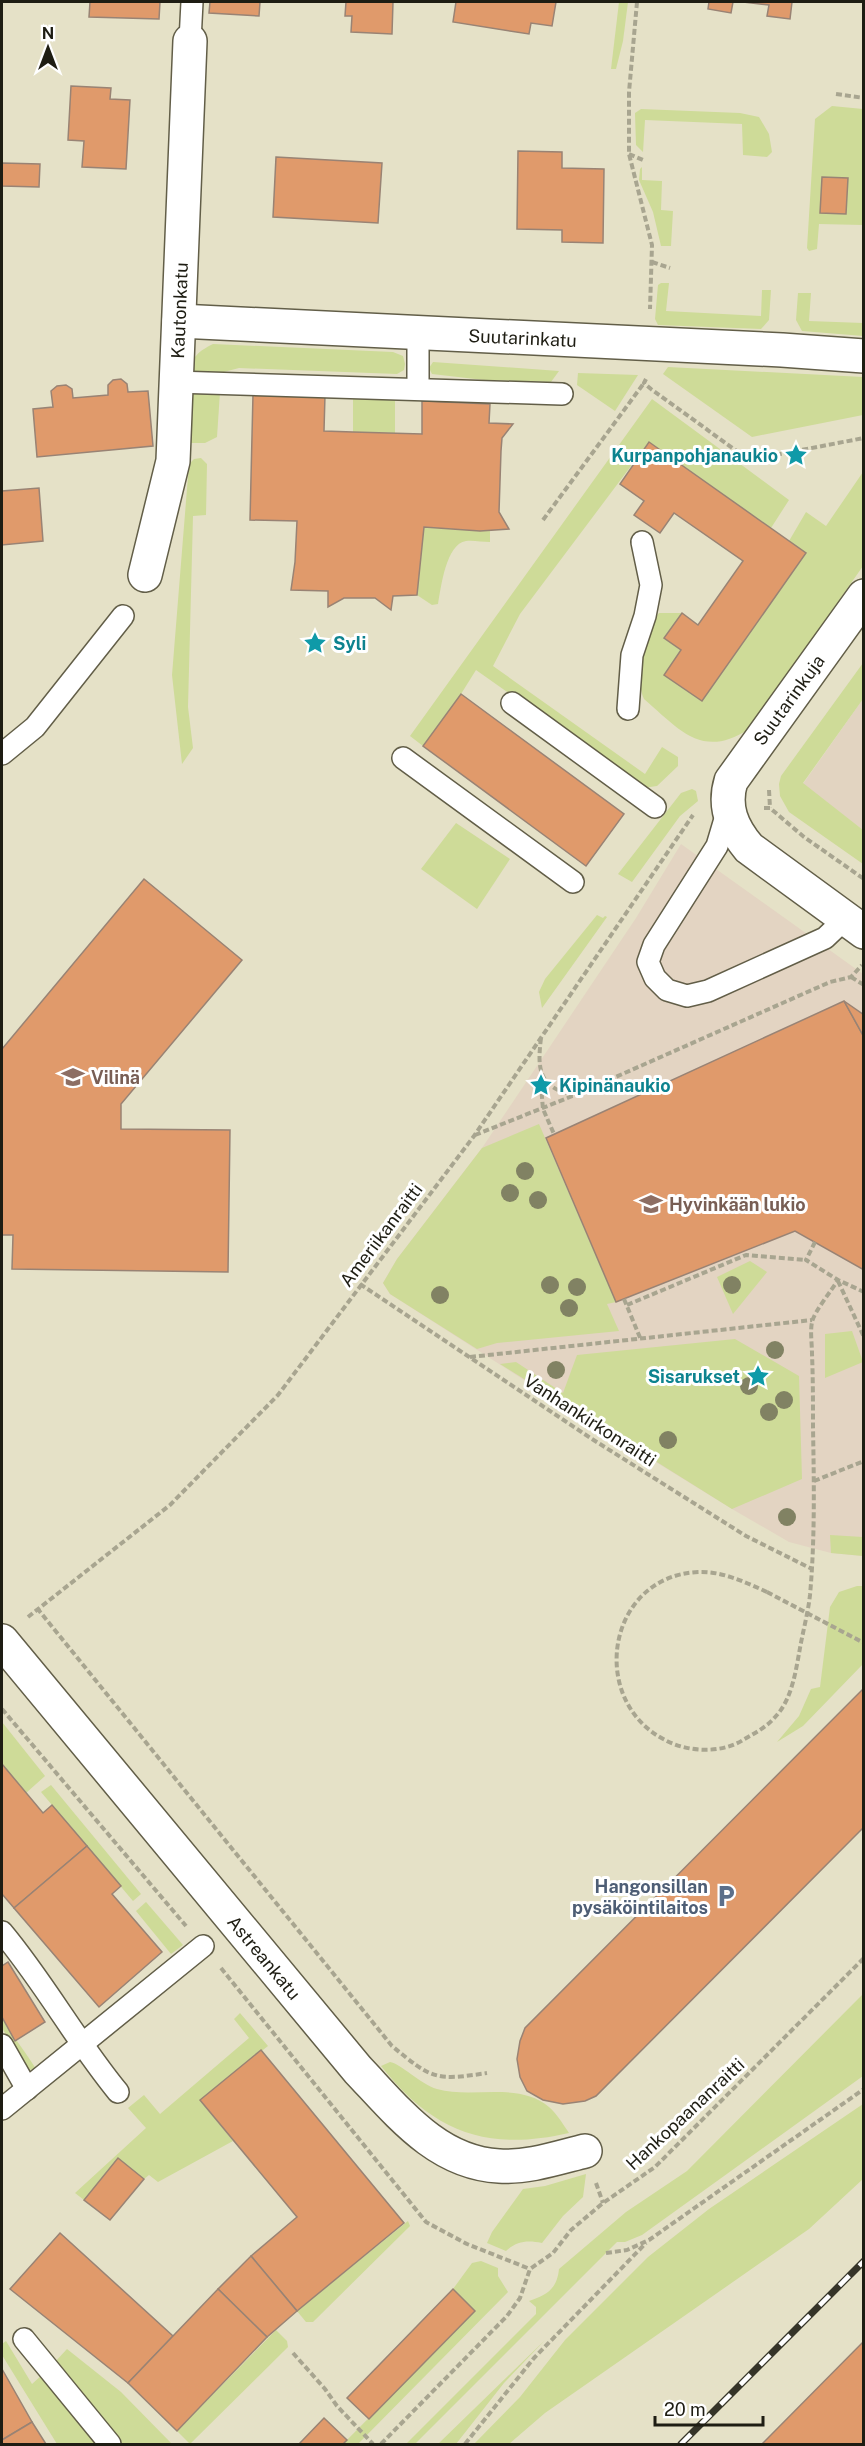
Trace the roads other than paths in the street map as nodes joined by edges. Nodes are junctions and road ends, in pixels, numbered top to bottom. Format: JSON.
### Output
{"nodes":[{"id":1,"x":192,"y":2,"type":"edge"},
{"id":2,"x":190,"y":42,"type":"joint"},
{"id":3,"x":179,"y":321,"type":"junction"},
{"id":4,"x":418,"y":333,"type":"junction"},
{"id":5,"x":864,"y":356,"type":"edge"},
{"id":6,"x":175,"y":382,"type":"junction"},
{"id":7,"x":418,"y":388,"type":"junction"},
{"id":8,"x":562,"y":394,"type":"dead end"},
{"id":9,"x":642,"y":542,"type":"dead end"},
{"id":10,"x":145,"y":575,"type":"dead end"},
{"id":11,"x":864,"y":596,"type":"edge"},
{"id":12,"x":123,"y":616,"type":"dead end"},
{"id":13,"x":512,"y":703,"type":"dead end"},
{"id":14,"x":628,"y":709,"type":"dead end"},
{"id":15,"x":2,"y":754,"type":"edge"},
{"id":16,"x":403,"y":758,"type":"dead end"},
{"id":17,"x":655,"y":807,"type":"dead end"},
{"id":18,"x":728,"y":809,"type":"junction"},
{"id":19,"x":573,"y":882,"type":"dead end"},
{"id":20,"x":854,"y":925,"type":"edge"},
{"id":21,"x":2,"y":1642,"type":"edge"},
{"id":22,"x":2,"y":1932,"type":"edge"},
{"id":23,"x":203,"y":1946,"type":"road end"},
{"id":24,"x":2,"y":2045,"type":"edge"},
{"id":25,"x":82,"y":2046,"type":"junction"},
{"id":26,"x":27,"y":2089,"type":"junction"},
{"id":27,"x":118,"y":2092,"type":"dead end"},
{"id":28,"x":2,"y":2109,"type":"edge"},
{"id":29,"x":585,"y":2151,"type":"dead end"},
{"id":30,"x":24,"y":2339,"type":"dead end"},
{"id":31,"x":110,"y":2445,"type":"edge"}],
"edges":[{"from":1,"to":2,"type":"lane"},
{"from":2,"to":3,"type":"street","name":"Kautonkatu"},
{"from":3,"to":4,"type":"street","name":"Suutarinkatu"},
{"from":3,"to":6,"type":"street","name":"Kautonkatu"},
{"from":4,"to":5,"type":"street","name":"Suutarinkatu"},
{"from":4,"to":7,"type":"lane"},
{"from":6,"to":7,"type":"lane"},
{"from":6,"to":10,"type":"street","name":"Kautonkatu"},
{"from":7,"to":8,"type":"lane"},
{"from":9,"to":14,"type":"lane"},
{"from":11,"to":18,"type":"street","name":"Suutarinkuja"},
{"from":12,"to":15,"type":"lane"},
{"from":13,"to":17,"type":"lane"},
{"from":16,"to":19,"type":"lane"},
{"from":18,"to":20,"type":"street"},
{"from":18,"to":20,"type":"lane"},
{"from":21,"to":29,"type":"street","name":"Astreankatu"},
{"from":22,"to":25,"type":"lane"},
{"from":23,"to":25,"type":"lane"},
{"from":24,"to":26,"type":"lane"},
{"from":25,"to":26,"type":"lane"},
{"from":25,"to":27,"type":"lane"},
{"from":26,"to":28,"type":"lane"},
{"from":30,"to":31,"type":"lane"}]}
